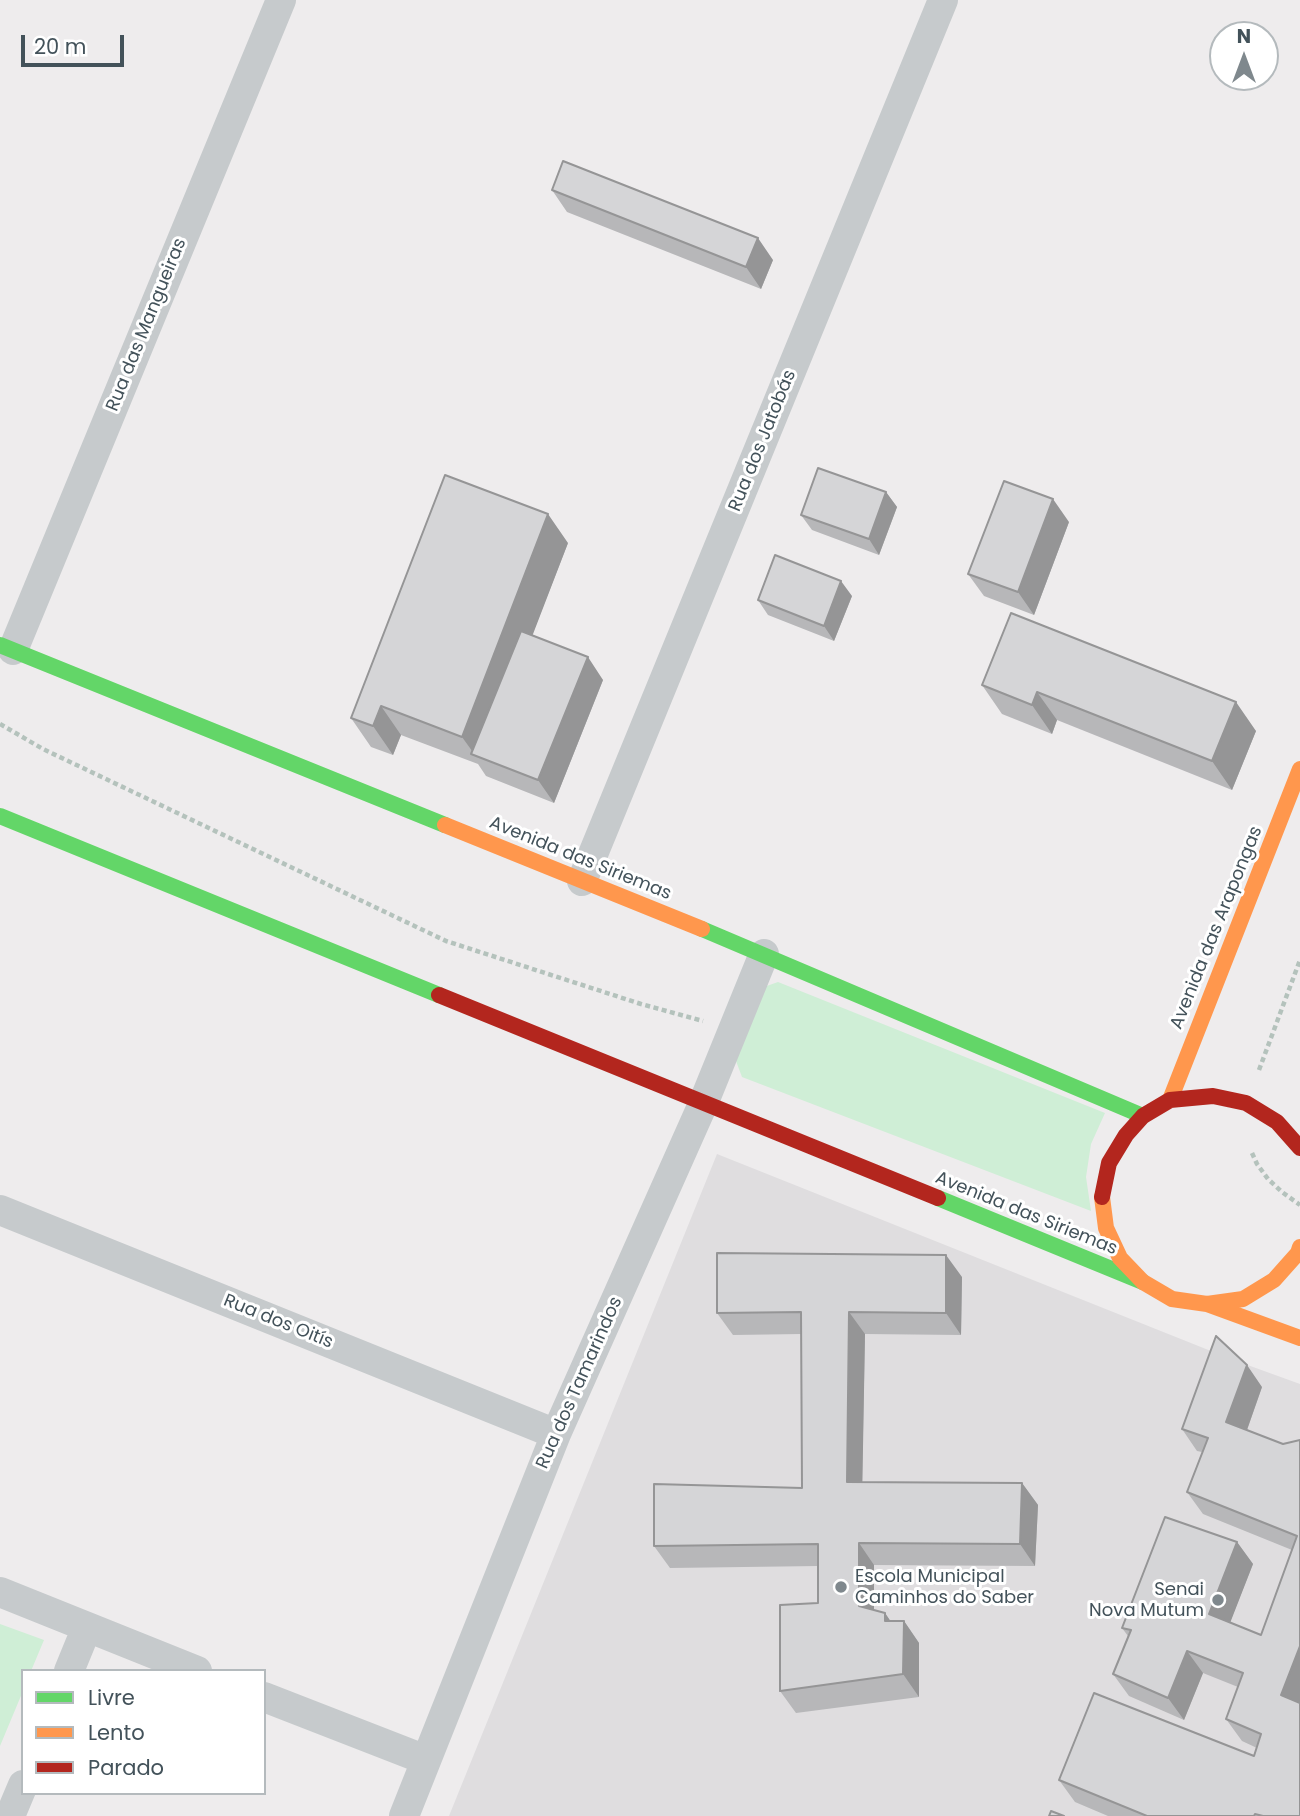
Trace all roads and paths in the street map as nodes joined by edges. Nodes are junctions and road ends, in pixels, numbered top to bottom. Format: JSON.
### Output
{"nodes":[{"id":1,"x":281,"y":0,"type":"edge"},
{"id":2,"x":943,"y":0,"type":"edge"},
{"id":3,"x":6,"y":647,"type":"edge"},
{"id":4,"x":0,"y":724,"type":"edge"},
{"id":5,"x":1300,"y":769,"type":"edge"},
{"id":6,"x":0,"y":816,"type":"edge"},
{"id":7,"x":582,"y":881,"type":"junction"},
{"id":8,"x":764,"y":954,"type":"junction"},
{"id":9,"x":734,"y":1029,"type":"junction"},
{"id":10,"x":1170,"y":1100,"type":"junction"},
{"id":11,"x":703,"y":1104,"type":"junction"},
{"id":12,"x":1143,"y":1116,"type":"junction"},
{"id":13,"x":1300,"y":1148,"type":"edge"},
{"id":14,"x":0,"y":1210,"type":"edge"},
{"id":15,"x":1300,"y":1247,"type":"edge"},
{"id":16,"x":1143,"y":1282,"type":"junction"},
{"id":17,"x":1207,"y":1304,"type":"junction"},
{"id":18,"x":1300,"y":1338,"type":"edge"},
{"id":19,"x":556,"y":1434,"type":"junction"},
{"id":20,"x":0,"y":1592,"type":"edge"},
{"id":21,"x":87,"y":1628,"type":"junction"},
{"id":22,"x":70,"y":1669,"type":"edge"},
{"id":23,"x":193,"y":1669,"type":"edge"},
{"id":24,"x":266,"y":1698,"type":"edge"},
{"id":25,"x":426,"y":1760,"type":"junction"},
{"id":26,"x":21,"y":1790,"type":"edge"},
{"id":27,"x":10,"y":1816,"type":"edge"},
{"id":28,"x":404,"y":1816,"type":"edge"}],
"edges":[{"from":1,"to":3,"type":"street","name":"Rua das Mangueiras"},
{"from":2,"to":7,"type":"street","name":"Rua dos Jatobás"},
{"from":3,"to":7,"type":"street","name":"Avenida das Siriemas"},
{"from":4,"to":9,"type":"path"},
{"from":5,"to":10,"type":"street","name":"Avenida das Arapongas"},
{"from":6,"to":11,"type":"street","name":"Avenida das Siriemas"},
{"from":7,"to":8,"type":"street","name":"Avenida das Siriemas"},
{"from":8,"to":9,"type":"street","name":"Rua dos Tamarindos"},
{"from":8,"to":12,"type":"street","name":"Avenida das Siriemas"},
{"from":9,"to":11,"type":"street","name":"Rua dos Tamarindos"},
{"from":10,"to":12,"type":"street"},
{"from":10,"to":13,"type":"street"},
{"from":11,"to":16,"type":"street","name":"Avenida das Siriemas"},
{"from":11,"to":19,"type":"street","name":"Rua dos Tamarindos"},
{"from":12,"to":16,"type":"street"},
{"from":14,"to":19,"type":"street","name":"Rua dos Oitís"},
{"from":15,"to":17,"type":"street"},
{"from":16,"to":17,"type":"street"},
{"from":17,"to":18,"type":"street"},
{"from":19,"to":25,"type":"street","name":"Rua dos Tamarindos"},
{"from":20,"to":21,"type":"street"},
{"from":21,"to":22,"type":"street"},
{"from":21,"to":23,"type":"street"},
{"from":24,"to":25,"type":"street"},
{"from":25,"to":28,"type":"street","name":"Rua dos Tamarindos"},
{"from":26,"to":27,"type":"street"}]}
